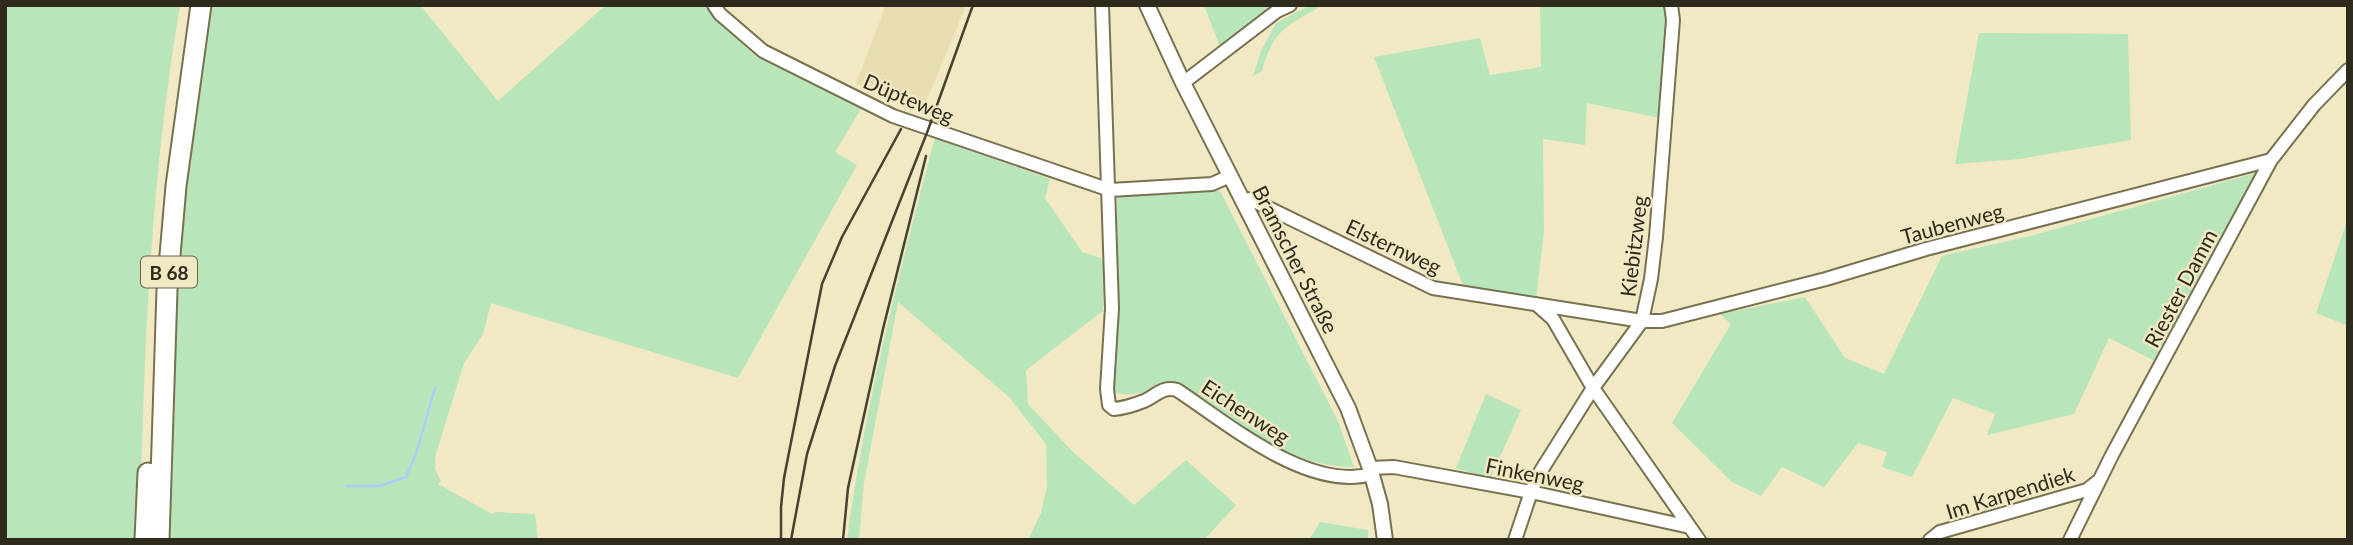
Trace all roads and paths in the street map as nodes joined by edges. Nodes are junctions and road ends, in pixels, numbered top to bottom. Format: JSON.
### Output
{"nodes":[{"id":1,"x":188,"y":5,"type":"edge"},
{"id":2,"x":201,"y":5,"type":"edge"},
{"id":3,"x":714,"y":5,"type":"edge"},
{"id":4,"x":1102,"y":5,"type":"edge"},
{"id":5,"x":1147,"y":5,"type":"edge"},
{"id":6,"x":1290,"y":5,"type":"edge"},
{"id":7,"x":1671,"y":5,"type":"edge"},
{"id":8,"x":2348,"y":70,"type":"edge"},
{"id":9,"x":1183,"y":83,"type":"junction"},
{"id":10,"x":2271,"y":160,"type":"junction"},
{"id":11,"x":1230,"y":176,"type":"junction"},
{"id":12,"x":1110,"y":190,"type":"junction"},
{"id":13,"x":1243,"y":201,"type":"junction"},
{"id":14,"x":1536,"y":304,"type":"junction"},
{"id":15,"x":1642,"y":320,"type":"junction"},
{"id":16,"x":1594,"y":388,"type":"junction"},
{"id":17,"x":1371,"y":471,"type":"junction"},
{"id":18,"x":2100,"y":479,"type":"junction"},
{"id":19,"x":1531,"y":492,"type":"junction"},
{"id":20,"x":1690,"y":527,"type":"junction"},
{"id":21,"x":145,"y":540,"type":"edge"},
{"id":22,"x":159,"y":540,"type":"edge"},
{"id":23,"x":1385,"y":540,"type":"edge"},
{"id":24,"x":1516,"y":540,"type":"edge"},
{"id":25,"x":1699,"y":540,"type":"edge"},
{"id":26,"x":1930,"y":540,"type":"edge"},
{"id":27,"x":2070,"y":540,"type":"edge"}],
"edges":[{"from":1,"to":21,"type":"highway","number":"B 68"},
{"from":2,"to":22,"type":"highway","number":"B 68"},
{"from":3,"to":12,"type":"street","name":"Düpteweg"},
{"from":4,"to":12,"type":"street","name":"Eichenweg"},
{"from":5,"to":9,"type":"street","name":"Bramscher Straße"},
{"from":6,"to":9,"type":"street"},
{"from":7,"to":15,"type":"street","name":"Kiebitzweg"},
{"from":8,"to":10,"type":"street","name":"Riester Damm"},
{"from":9,"to":11,"type":"street","name":"Bramscher Straße"},
{"from":10,"to":15,"type":"street","name":"Taubenweg"},
{"from":10,"to":18,"type":"street","name":"Riester Damm"},
{"from":11,"to":12,"type":"street"},
{"from":11,"to":13,"type":"street","name":"Bramscher Straße"},
{"from":12,"to":17,"type":"street","name":"Eichenweg"},
{"from":13,"to":14,"type":"street","name":"Elsternweg"},
{"from":13,"to":17,"type":"street","name":"Bramscher Straße"},
{"from":14,"to":15,"type":"street","name":"Elsternweg"},
{"from":14,"to":16,"type":"street"},
{"from":15,"to":16,"type":"street","name":"Kiebitzweg"},
{"from":16,"to":19,"type":"street","name":"Kiebitzweg"},
{"from":16,"to":20,"type":"street"},
{"from":17,"to":19,"type":"street","name":"Finkenweg"},
{"from":17,"to":23,"type":"street","name":"Bramscher Straße"},
{"from":18,"to":26,"type":"street","name":"Im Karpendiek"},
{"from":18,"to":27,"type":"street","name":"Riester Damm"},
{"from":19,"to":20,"type":"street","name":"Finkenweg"},
{"from":19,"to":24,"type":"street","name":"Kiebitzweg"},
{"from":20,"to":25,"type":"street"}]}
